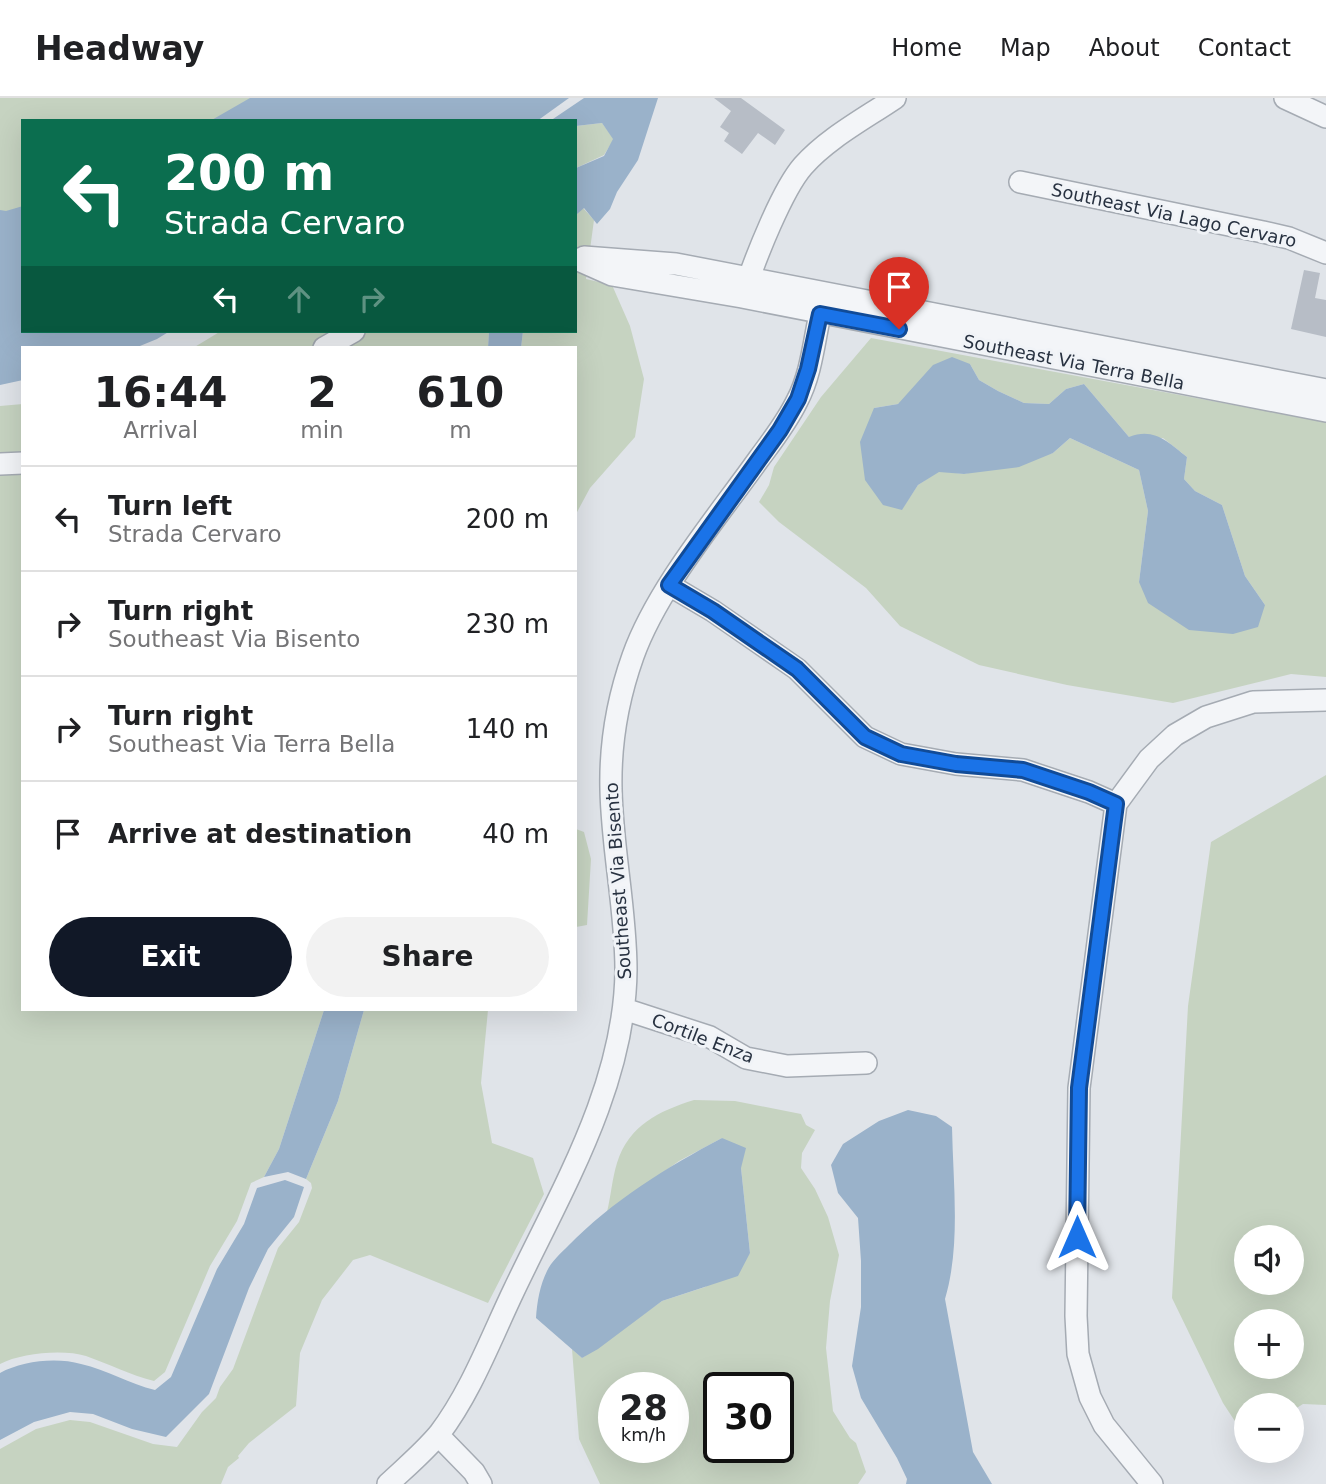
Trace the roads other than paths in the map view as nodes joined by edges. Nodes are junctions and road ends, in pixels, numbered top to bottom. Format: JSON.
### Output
{"nodes":[{"id":1,"x":895,"y":98,"type":"edge"},
{"id":2,"x":1286,"y":98,"type":"edge"},
{"id":3,"x":1326,"y":117,"type":"edge"},
{"id":4,"x":1020,"y":182,"type":"dead end"},
{"id":5,"x":1326,"y":253,"type":"edge"},
{"id":6,"x":577,"y":258,"type":"edge"},
{"id":7,"x":745,"y":287,"type":"junction"},
{"id":8,"x":820,"y":314,"type":"junction"},
{"id":9,"x":350,"y":333,"type":"edge"},
{"id":10,"x":328,"y":346,"type":"edge"},
{"id":11,"x":1326,"y":390,"type":"edge"},
{"id":12,"x":1326,"y":411,"type":"edge"},
{"id":13,"x":21,"y":463,"type":"edge"},
{"id":14,"x":0,"y":464,"type":"edge"},
{"id":15,"x":669,"y":585,"type":"junction"},
{"id":16,"x":1326,"y":700,"type":"edge"},
{"id":17,"x":1116,"y":804,"type":"junction"},
{"id":18,"x":624,"y":1009,"type":"junction"},
{"id":19,"x":866,"y":1063,"type":"dead end"},
{"id":20,"x":438,"y":1435,"type":"junction"},
{"id":21,"x":388,"y":1484,"type":"edge"},
{"id":22,"x":481,"y":1484,"type":"edge"},
{"id":23,"x":1153,"y":1484,"type":"edge"}],
"edges":[{"from":1,"to":7,"type":"street"},
{"from":2,"to":3,"type":"street"},
{"from":4,"to":5,"type":"street","name":"Southeast Via Lago Cervaro"},
{"from":6,"to":7,"type":"street","name":"Southeast Via Terra Bella"},
{"from":7,"to":8,"type":"street","name":"Southeast Via Terra Bella"},
{"from":7,"to":11,"type":"street","name":"Southeast Via Terra Bella"},
{"from":8,"to":12,"type":"street","name":"Southeast Via Terra Bella"},
{"from":8,"to":15,"type":"street","name":"Southeast Via Bisento"},
{"from":9,"to":10,"type":"street"},
{"from":13,"to":14,"type":"street"},
{"from":15,"to":17,"type":"street"},
{"from":15,"to":18,"type":"street","name":"Southeast Via Bisento"},
{"from":16,"to":17,"type":"street"},
{"from":17,"to":23,"type":"street"},
{"from":18,"to":19,"type":"street","name":"Cortile Enza"},
{"from":18,"to":20,"type":"street","name":"Southeast Via Bisento"},
{"from":20,"to":21,"type":"street","name":"Southeast Via Bisento"},
{"from":20,"to":22,"type":"street"}]}
